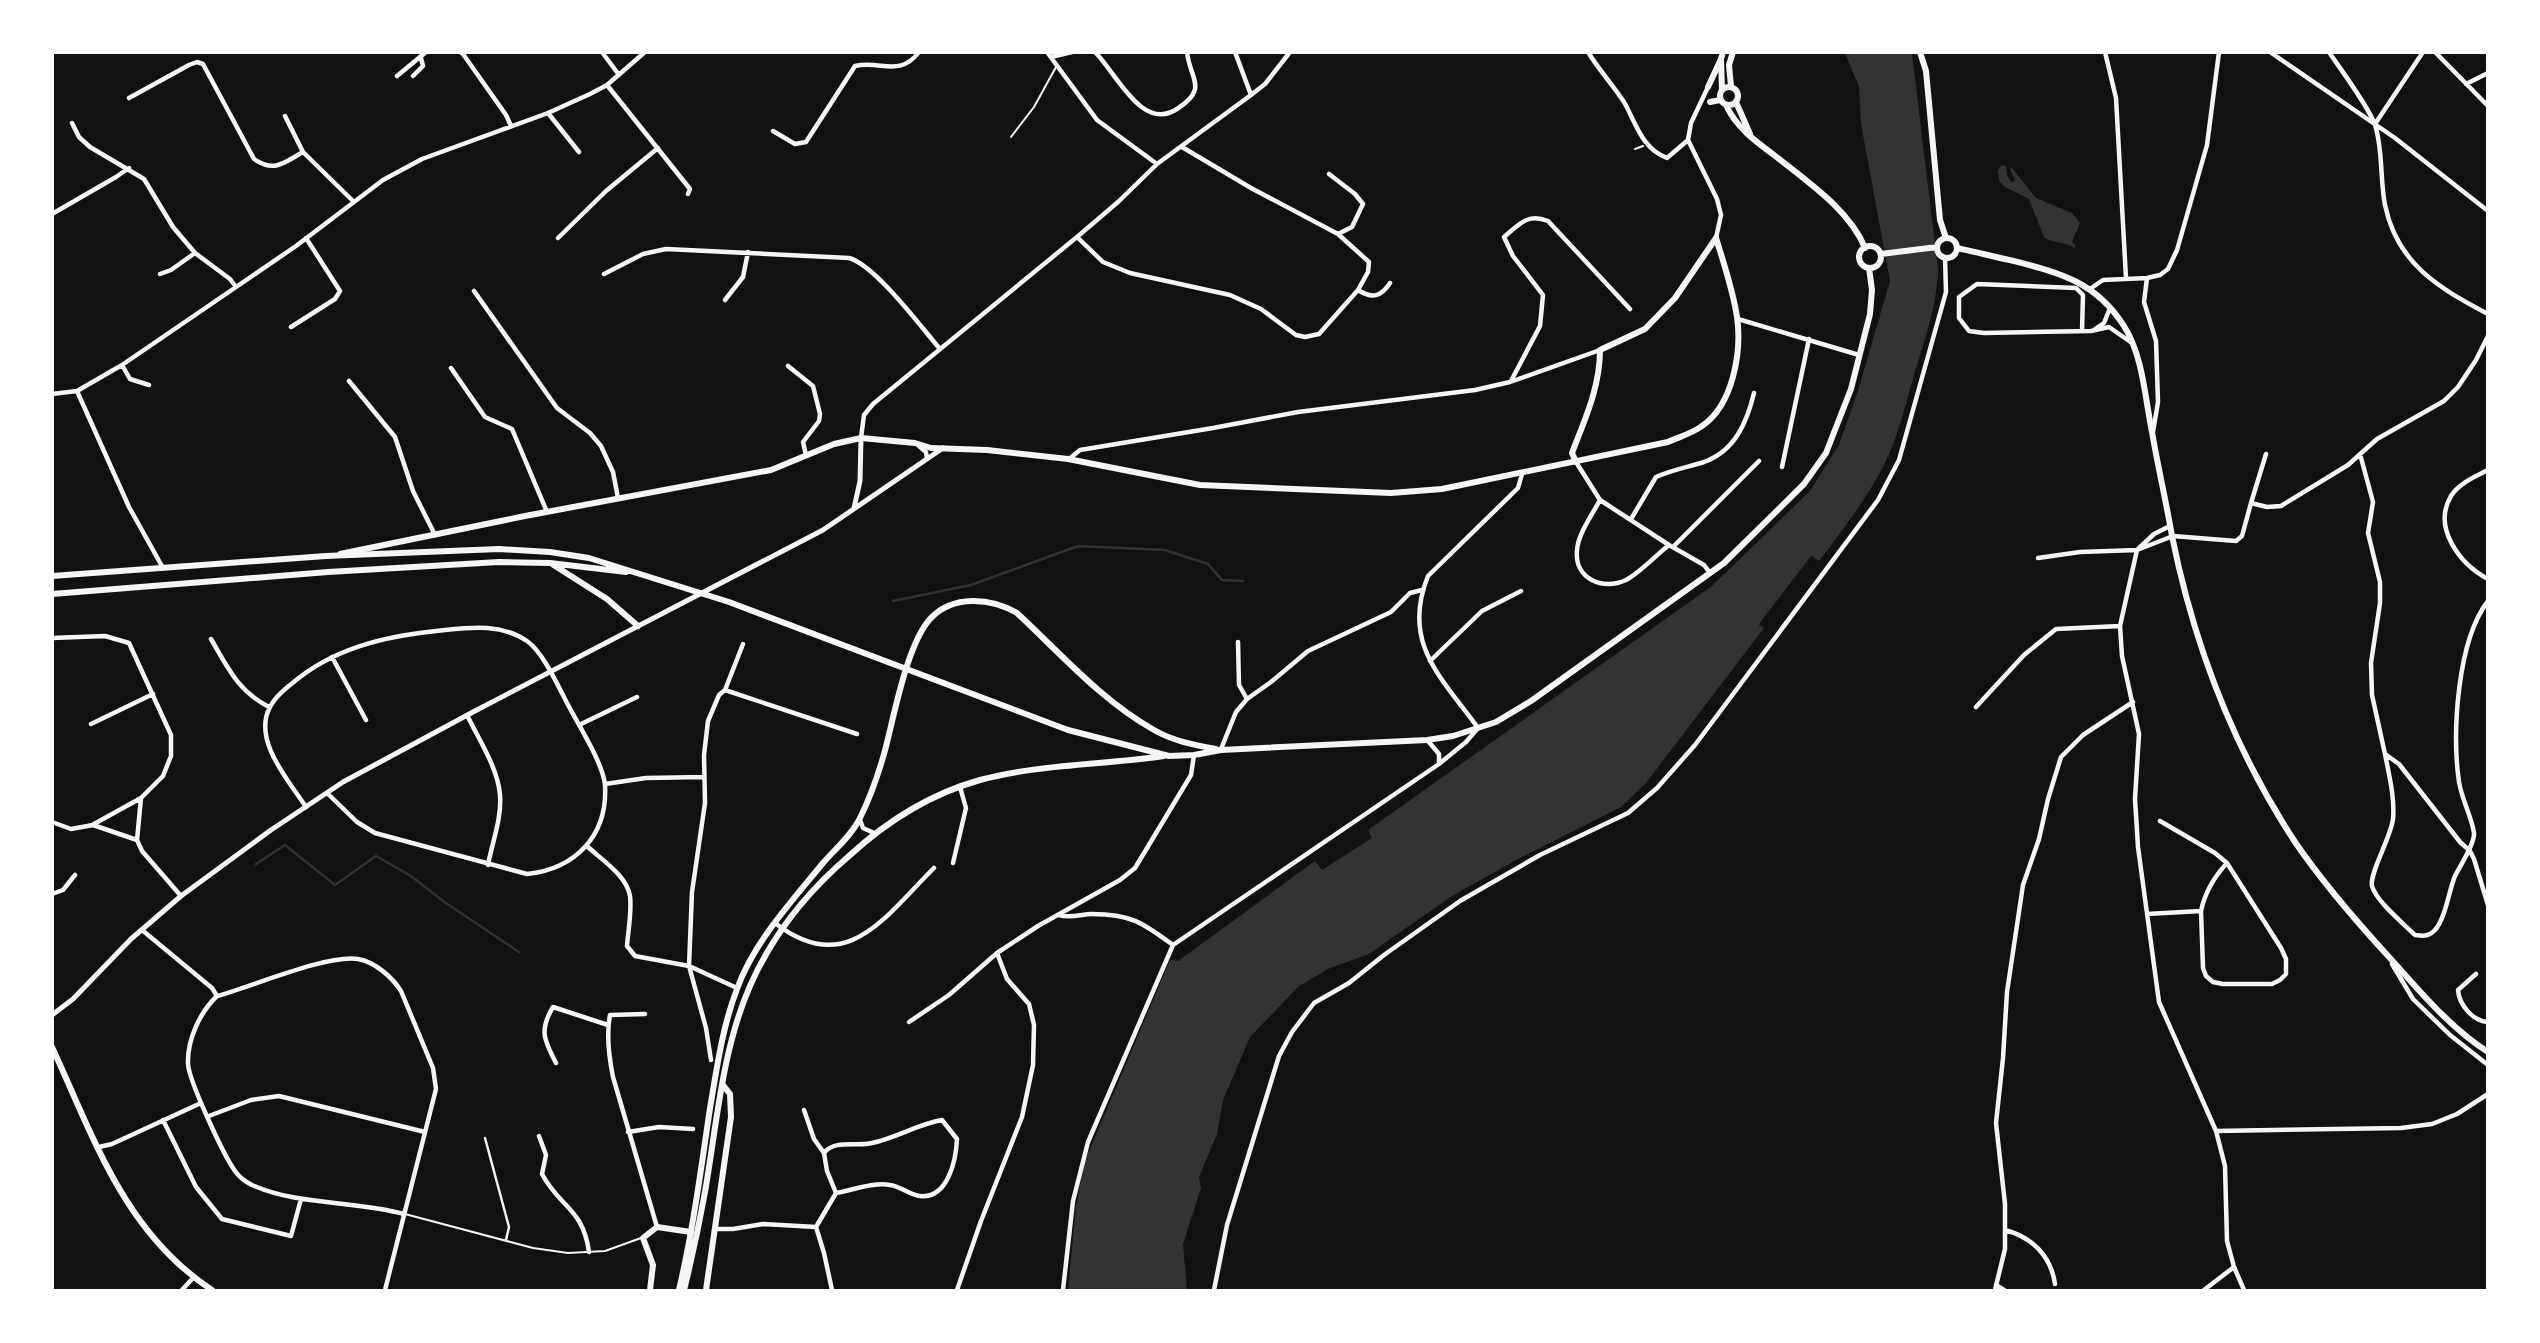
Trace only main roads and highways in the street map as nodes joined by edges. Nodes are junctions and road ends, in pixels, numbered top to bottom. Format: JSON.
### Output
{"nodes":[{"id":1,"x":1732,"y":52,"type":"edge"},
{"id":2,"x":1920,"y":52,"type":"edge"},
{"id":3,"x":1722,"y":56,"type":"edge"},
{"id":4,"x":1731,"y":86,"type":"junction"},
{"id":5,"x":1708,"y":87,"type":"road end"},
{"id":6,"x":1722,"y":90,"type":"junction"},
{"id":7,"x":1710,"y":102,"type":"road end"},
{"id":8,"x":1723,"y":102,"type":"junction"},
{"id":9,"x":1736,"y":102,"type":"junction"},
{"id":10,"x":1752,"y":138,"type":"junction"},
{"id":11,"x":1946,"y":238,"type":"junction"},
{"id":12,"x":1936,"y":247,"type":"junction"},
{"id":13,"x":1865,"y":248,"type":"junction"},
{"id":14,"x":1957,"y":248,"type":"junction"},
{"id":15,"x":1882,"y":254,"type":"junction"},
{"id":16,"x":1869,"y":268,"type":"junction"},
{"id":17,"x":1576,"y":463,"type":"junction"},
{"id":18,"x":326,"y":556,"type":"junction"},
{"id":19,"x":550,"y":563,"type":"junction"},
{"id":20,"x":52,"y":576,"type":"edge"},
{"id":21,"x":649,"y":576,"type":"junction"},
{"id":22,"x":52,"y":594,"type":"edge"},
{"id":23,"x":638,"y":626,"type":"road end"},
{"id":24,"x":1221,"y":750,"type":"junction"},
{"id":25,"x":1169,"y":755,"type":"junction"},
{"id":26,"x":52,"y":1047,"type":"edge"},
{"id":27,"x":2487,"y":1048,"type":"edge"},
{"id":28,"x":723,"y":1085,"type":"junction"},
{"id":29,"x":691,"y":1232,"type":"junction"},
{"id":30,"x":212,"y":1290,"type":"edge"},
{"id":31,"x":650,"y":1290,"type":"edge"},
{"id":32,"x":679,"y":1290,"type":"edge"},
{"id":33,"x":684,"y":1290,"type":"edge"},
{"id":34,"x":706,"y":1290,"type":"edge"}],
"edges":[{"from":1,"to":4,"type":"main road"},
{"from":2,"to":11,"type":"main road"},
{"from":3,"to":5,"type":"main road"},
{"from":3,"to":6,"type":"main road"},
{"from":4,"to":6,"type":"main road"},
{"from":4,"to":9,"type":"main road"},
{"from":6,"to":8,"type":"main road"},
{"from":7,"to":8,"type":"main road"},
{"from":8,"to":9,"type":"main road"},
{"from":8,"to":10,"type":"main road"},
{"from":9,"to":10,"type":"main road"},
{"from":10,"to":13,"type":"main road"},
{"from":11,"to":12,"type":"main road"},
{"from":11,"to":14,"type":"main road"},
{"from":12,"to":14,"type":"main road"},
{"from":12,"to":15,"type":"main road"},
{"from":13,"to":15,"type":"main road"},
{"from":13,"to":16,"type":"main road"},
{"from":14,"to":27,"type":"main road"},
{"from":15,"to":16,"type":"main road"},
{"from":16,"to":24,"type":"main road"},
{"from":17,"to":17,"type":"main road"},
{"from":17,"to":18,"type":"main road"},
{"from":18,"to":20,"type":"main road"},
{"from":18,"to":21,"type":"main road"},
{"from":19,"to":21,"type":"main road"},
{"from":19,"to":22,"type":"main road"},
{"from":19,"to":23,"type":"main road"},
{"from":21,"to":25,"type":"main road"},
{"from":24,"to":25,"type":"main road"},
{"from":24,"to":29,"type":"main road"},
{"from":25,"to":28,"type":"main road"},
{"from":26,"to":30,"type":"main road"},
{"from":28,"to":33,"type":"main road"},
{"from":28,"to":34,"type":"main road"},
{"from":29,"to":31,"type":"main road"},
{"from":29,"to":32,"type":"main road"}]}
